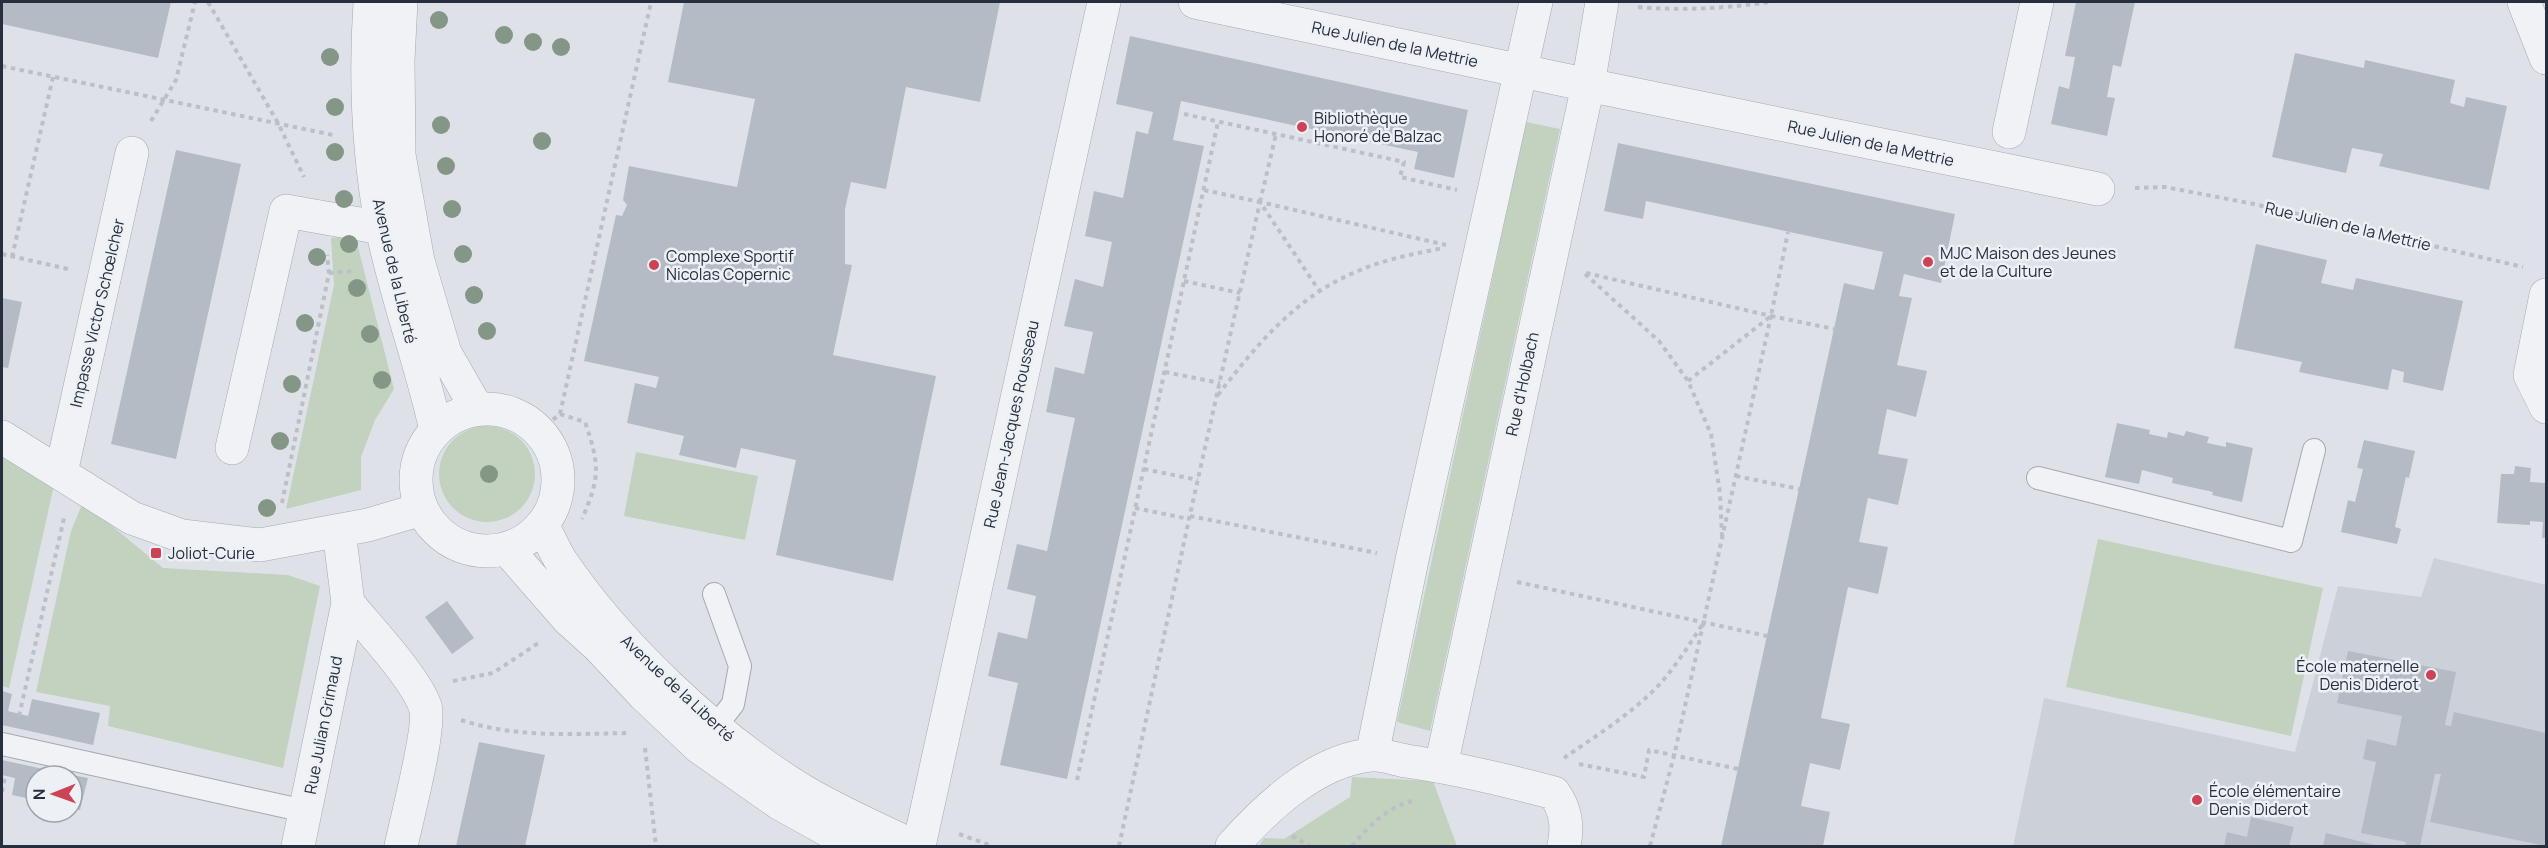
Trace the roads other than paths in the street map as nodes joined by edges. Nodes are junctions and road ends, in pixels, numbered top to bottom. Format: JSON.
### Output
{"nodes":[{"id":1,"x":370,"y":2,"type":"edge"},
{"id":2,"x":401,"y":2,"type":"edge"},
{"id":3,"x":1104,"y":2,"type":"edge"},
{"id":4,"x":1195,"y":2,"type":"edge"},
{"id":5,"x":1536,"y":2,"type":"edge"},
{"id":6,"x":2037,"y":2,"type":"edge"},
{"id":7,"x":2524,"y":2,"type":"edge"},
{"id":8,"x":1617,"y":4,"type":"edge"},
{"id":9,"x":2547,"y":58,"type":"edge"},
{"id":10,"x":1519,"y":71,"type":"junction"},
{"id":11,"x":1588,"y":85,"type":"junction"},
{"id":12,"x":2009,"y":132,"type":"dead end"},
{"id":13,"x":132,"y":153,"type":"road end"},
{"id":14,"x":2098,"y":189,"type":"road end"},
{"id":15,"x":382,"y":228,"type":"junction"},
{"id":16,"x":2547,"y":295,"type":"edge"},
{"id":17,"x":2547,"y":407,"type":"edge"},
{"id":18,"x":477,"y":409,"type":"junction"},
{"id":19,"x":436,"y":430,"type":"junction"},
{"id":20,"x":2,"y":437,"type":"edge"},
{"id":21,"x":232,"y":448,"type":"dead end"},
{"id":22,"x":2314,"y":450,"type":"dead end"},
{"id":23,"x":2038,"y":478,"type":"dead end"},
{"id":24,"x":72,"y":480,"type":"junction"},
{"id":25,"x":422,"y":509,"type":"junction"},
{"id":26,"x":542,"y":525,"type":"junction"},
{"id":27,"x":339,"y":531,"type":"junction"},
{"id":28,"x":507,"y":549,"type":"junction"},
{"id":29,"x":714,"y":594,"type":"dead end"},
{"id":30,"x":348,"y":603,"type":"junction"},
{"id":31,"x":699,"y":735,"type":"junction"},
{"id":32,"x":7,"y":745,"type":"edge"},
{"id":33,"x":1372,"y":755,"type":"junction"},
{"id":34,"x":1441,"y":766,"type":"junction"},
{"id":35,"x":305,"y":811,"type":"junction"},
{"id":36,"x":298,"y":846,"type":"edge"},
{"id":37,"x":401,"y":846,"type":"edge"},
{"id":38,"x":855,"y":846,"type":"edge"},
{"id":39,"x":914,"y":846,"type":"edge"},
{"id":40,"x":919,"y":846,"type":"edge"},
{"id":41,"x":1232,"y":846,"type":"edge"},
{"id":42,"x":1564,"y":846,"type":"edge"}],
"edges":[{"from":1,"to":15,"type":"street","name":"Avenue de la Liberté"},
{"from":2,"to":18,"type":"street"},
{"from":3,"to":40,"type":"street","name":"Rue Jean-Jacques Rousseau"},
{"from":4,"to":10,"type":"street","name":"Rue Julien de la Mettrie"},
{"from":5,"to":10,"type":"street"},
{"from":6,"to":12,"type":"street"},
{"from":7,"to":9,"type":"street"},
{"from":8,"to":11,"type":"street","name":"Rue d'Holbach"},
{"from":10,"to":11,"type":"street","name":"Rue Julien de la Mettrie"},
{"from":10,"to":33,"type":"street"},
{"from":11,"to":14,"type":"street","name":"Rue Julien de la Mettrie"},
{"from":11,"to":34,"type":"street","name":"Rue d'Holbach"},
{"from":13,"to":24,"type":"street","name":"Impasse Victor Schœlcher"},
{"from":15,"to":19,"type":"street","name":"Avenue de la Liberté"},
{"from":15,"to":21,"type":"street"},
{"from":16,"to":17,"type":"street"},
{"from":18,"to":19,"type":"street"},
{"from":18,"to":26,"type":"street"},
{"from":19,"to":25,"type":"street"},
{"from":20,"to":24,"type":"street"},
{"from":22,"to":23,"type":"lane"},
{"from":24,"to":27,"type":"street"},
{"from":25,"to":27,"type":"street"},
{"from":25,"to":28,"type":"street"},
{"from":26,"to":28,"type":"street"},
{"from":26,"to":31,"type":"street","name":"Avenue de la Liberté"},
{"from":27,"to":30,"type":"street","name":"Rue Julian Grimaud"},
{"from":28,"to":31,"type":"street","name":"Avenue de la Liberté"},
{"from":29,"to":31,"type":"lane"},
{"from":30,"to":35,"type":"street","name":"Rue Julian Grimaud"},
{"from":30,"to":37,"type":"street"},
{"from":31,"to":38,"type":"street","name":"Avenue de la Liberté"},
{"from":31,"to":39,"type":"street","name":"Avenue de la Liberté"},
{"from":32,"to":35,"type":"lane"},
{"from":33,"to":34,"type":"street"},
{"from":33,"to":41,"type":"street"},
{"from":34,"to":42,"type":"street"},
{"from":35,"to":36,"type":"street","name":"Rue Julian Grimaud"}]}
